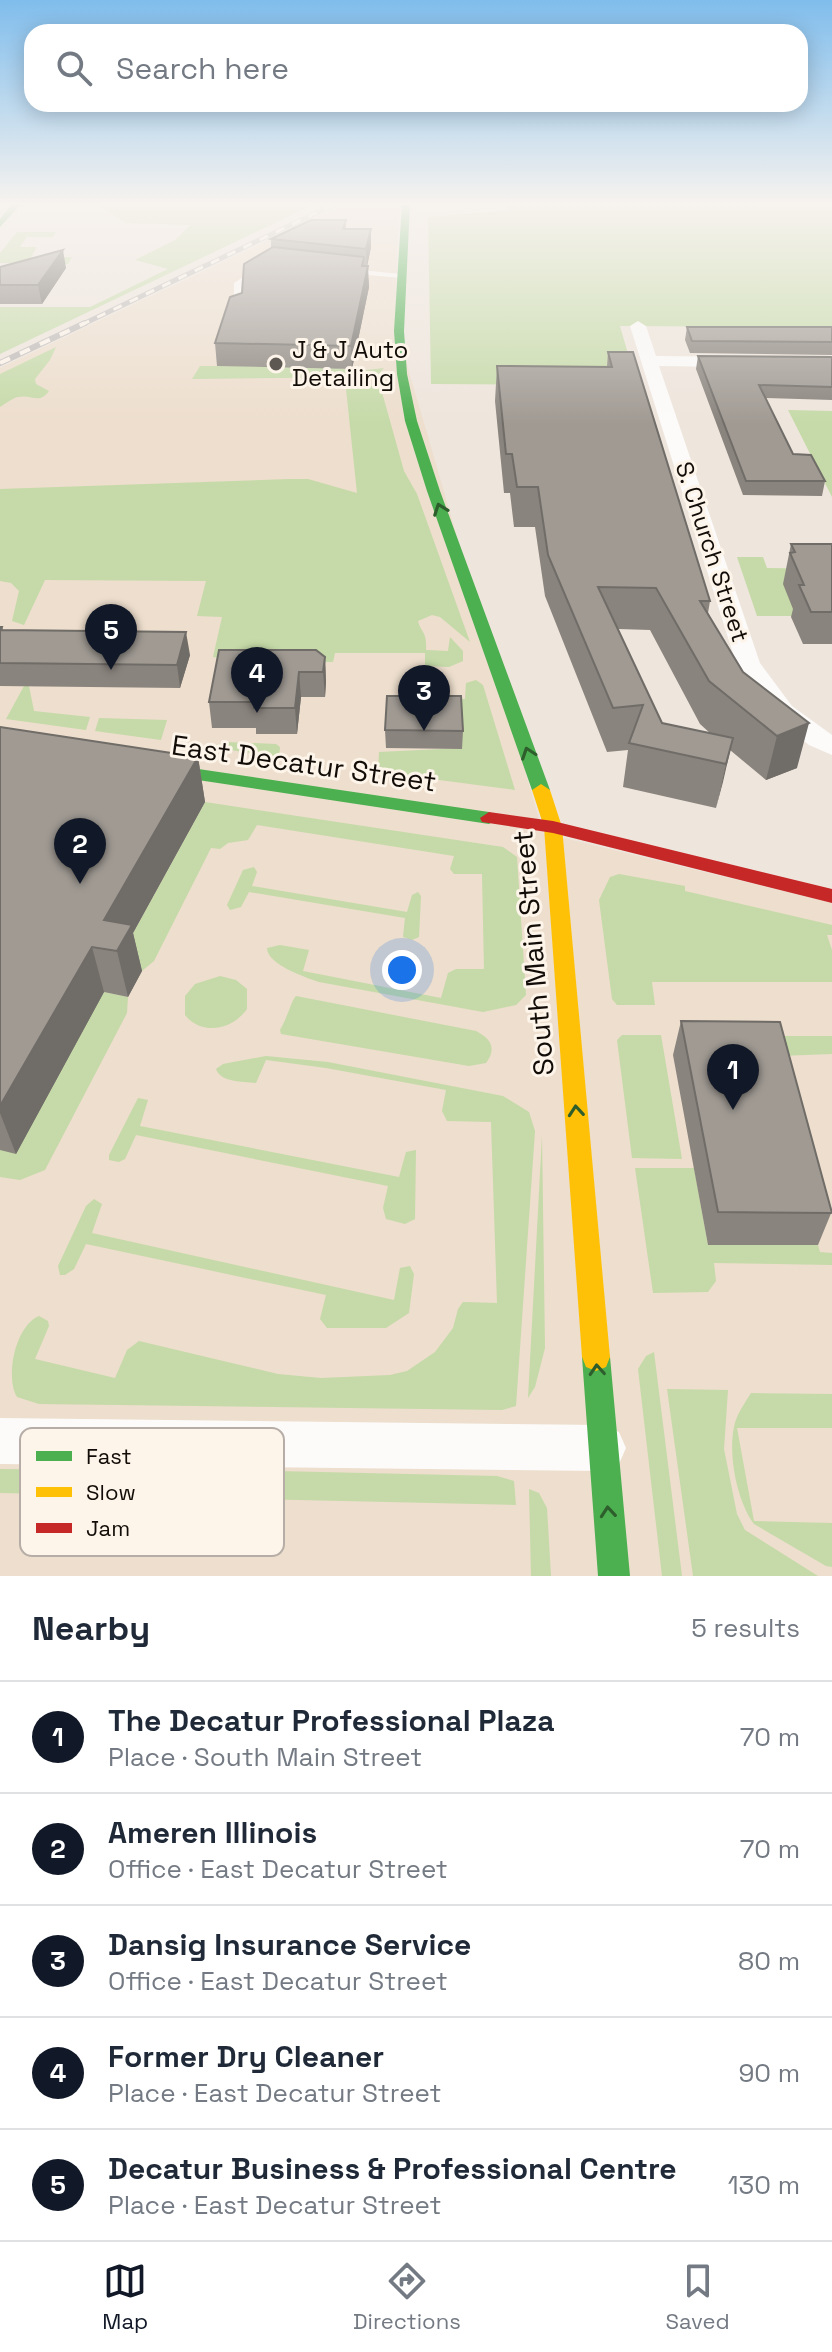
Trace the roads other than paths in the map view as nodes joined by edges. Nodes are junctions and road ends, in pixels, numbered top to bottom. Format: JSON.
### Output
{"nodes":[{"id":1,"x":401,"y":276,"type":"edge"},
{"id":2,"x":248,"y":277,"type":"edge"},
{"id":3,"x":237,"y":314,"type":"edge"},
{"id":4,"x":638,"y":326,"type":"dead end"},
{"id":5,"x":651,"y":361,"type":"junction"},
{"id":6,"x":757,"y":362,"type":"edge"},
{"id":7,"x":832,"y":747,"type":"edge"},
{"id":8,"x":125,"y":764,"type":"edge"},
{"id":9,"x":553,"y":827,"type":"junction"},
{"id":10,"x":832,"y":896,"type":"edge"},
{"id":11,"x":0,"y":1441,"type":"edge"},
{"id":12,"x":20,"y":1441,"type":"edge"},
{"id":13,"x":284,"y":1444,"type":"edge"},
{"id":14,"x":603,"y":1448,"type":"junction"},
{"id":15,"x":614,"y":1576,"type":"edge"}],
"edges":[{"from":9,"to":1,"type":"main road","name":"South Main Street","one_way":true},
{"from":2,"to":3,"type":"lane"},
{"from":4,"to":5,"type":"street","name":"S. Church Street"},
{"from":5,"to":6,"type":"street"},
{"from":5,"to":7,"type":"street","name":"S. Church Street"},
{"from":8,"to":9,"type":"main road","name":"East Decatur Street"},
{"from":9,"to":10,"type":"main road","name":"East Decatur Street"},
{"from":14,"to":9,"type":"main road","name":"South Main Street","one_way":true},
{"from":11,"to":12,"type":"street"},
{"from":13,"to":14,"type":"street"},
{"from":15,"to":14,"type":"main road","name":"South Main Street","one_way":true}]}
